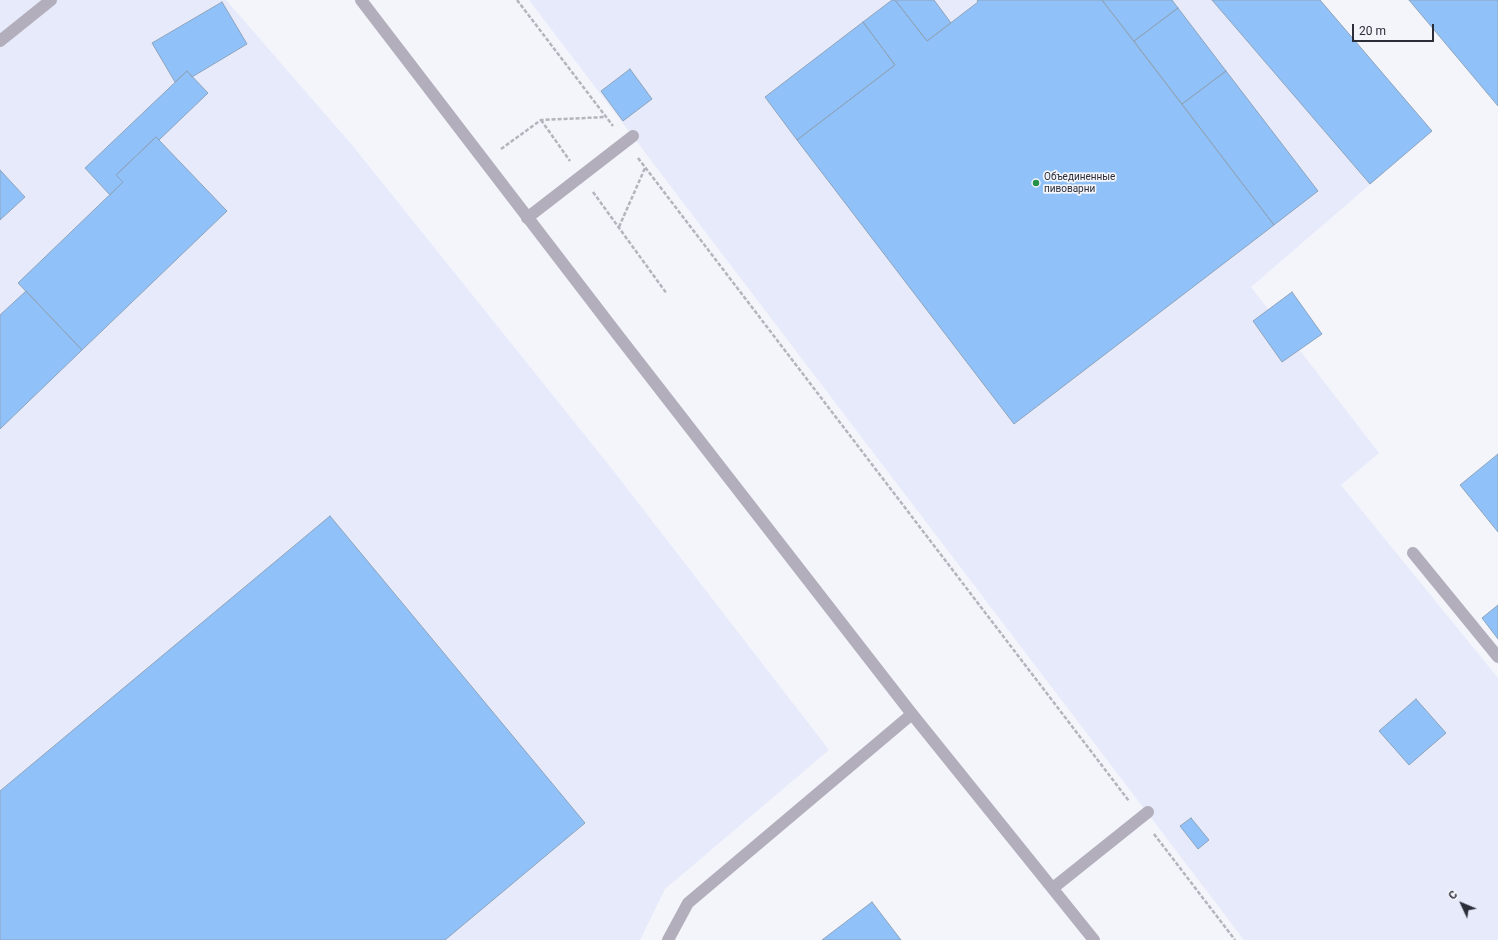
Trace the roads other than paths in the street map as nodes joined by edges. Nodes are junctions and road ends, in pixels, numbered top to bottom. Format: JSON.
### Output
{"nodes":[{"id":1,"x":51,"y":0,"type":"edge"},
{"id":2,"x":361,"y":0,"type":"edge"},
{"id":3,"x":0,"y":41,"type":"edge"},
{"id":4,"x":629,"y":139,"type":"road end"},
{"id":5,"x":527,"y":218,"type":"junction"},
{"id":6,"x":1413,"y":553,"type":"dead end"},
{"id":7,"x":1498,"y":657,"type":"edge"},
{"id":8,"x":912,"y":714,"type":"junction"},
{"id":9,"x":1144,"y":815,"type":"road end"},
{"id":10,"x":1052,"y":888,"type":"junction"},
{"id":11,"x":668,"y":940,"type":"edge"},
{"id":12,"x":1094,"y":940,"type":"edge"}],
"edges":[{"from":1,"to":3,"type":"street"},
{"from":2,"to":5,"type":"street"},
{"from":4,"to":5,"type":"street"},
{"from":5,"to":8,"type":"street"},
{"from":6,"to":7,"type":"street"},
{"from":8,"to":10,"type":"street"},
{"from":8,"to":11,"type":"street"},
{"from":9,"to":10,"type":"street"},
{"from":10,"to":12,"type":"street"}]}
